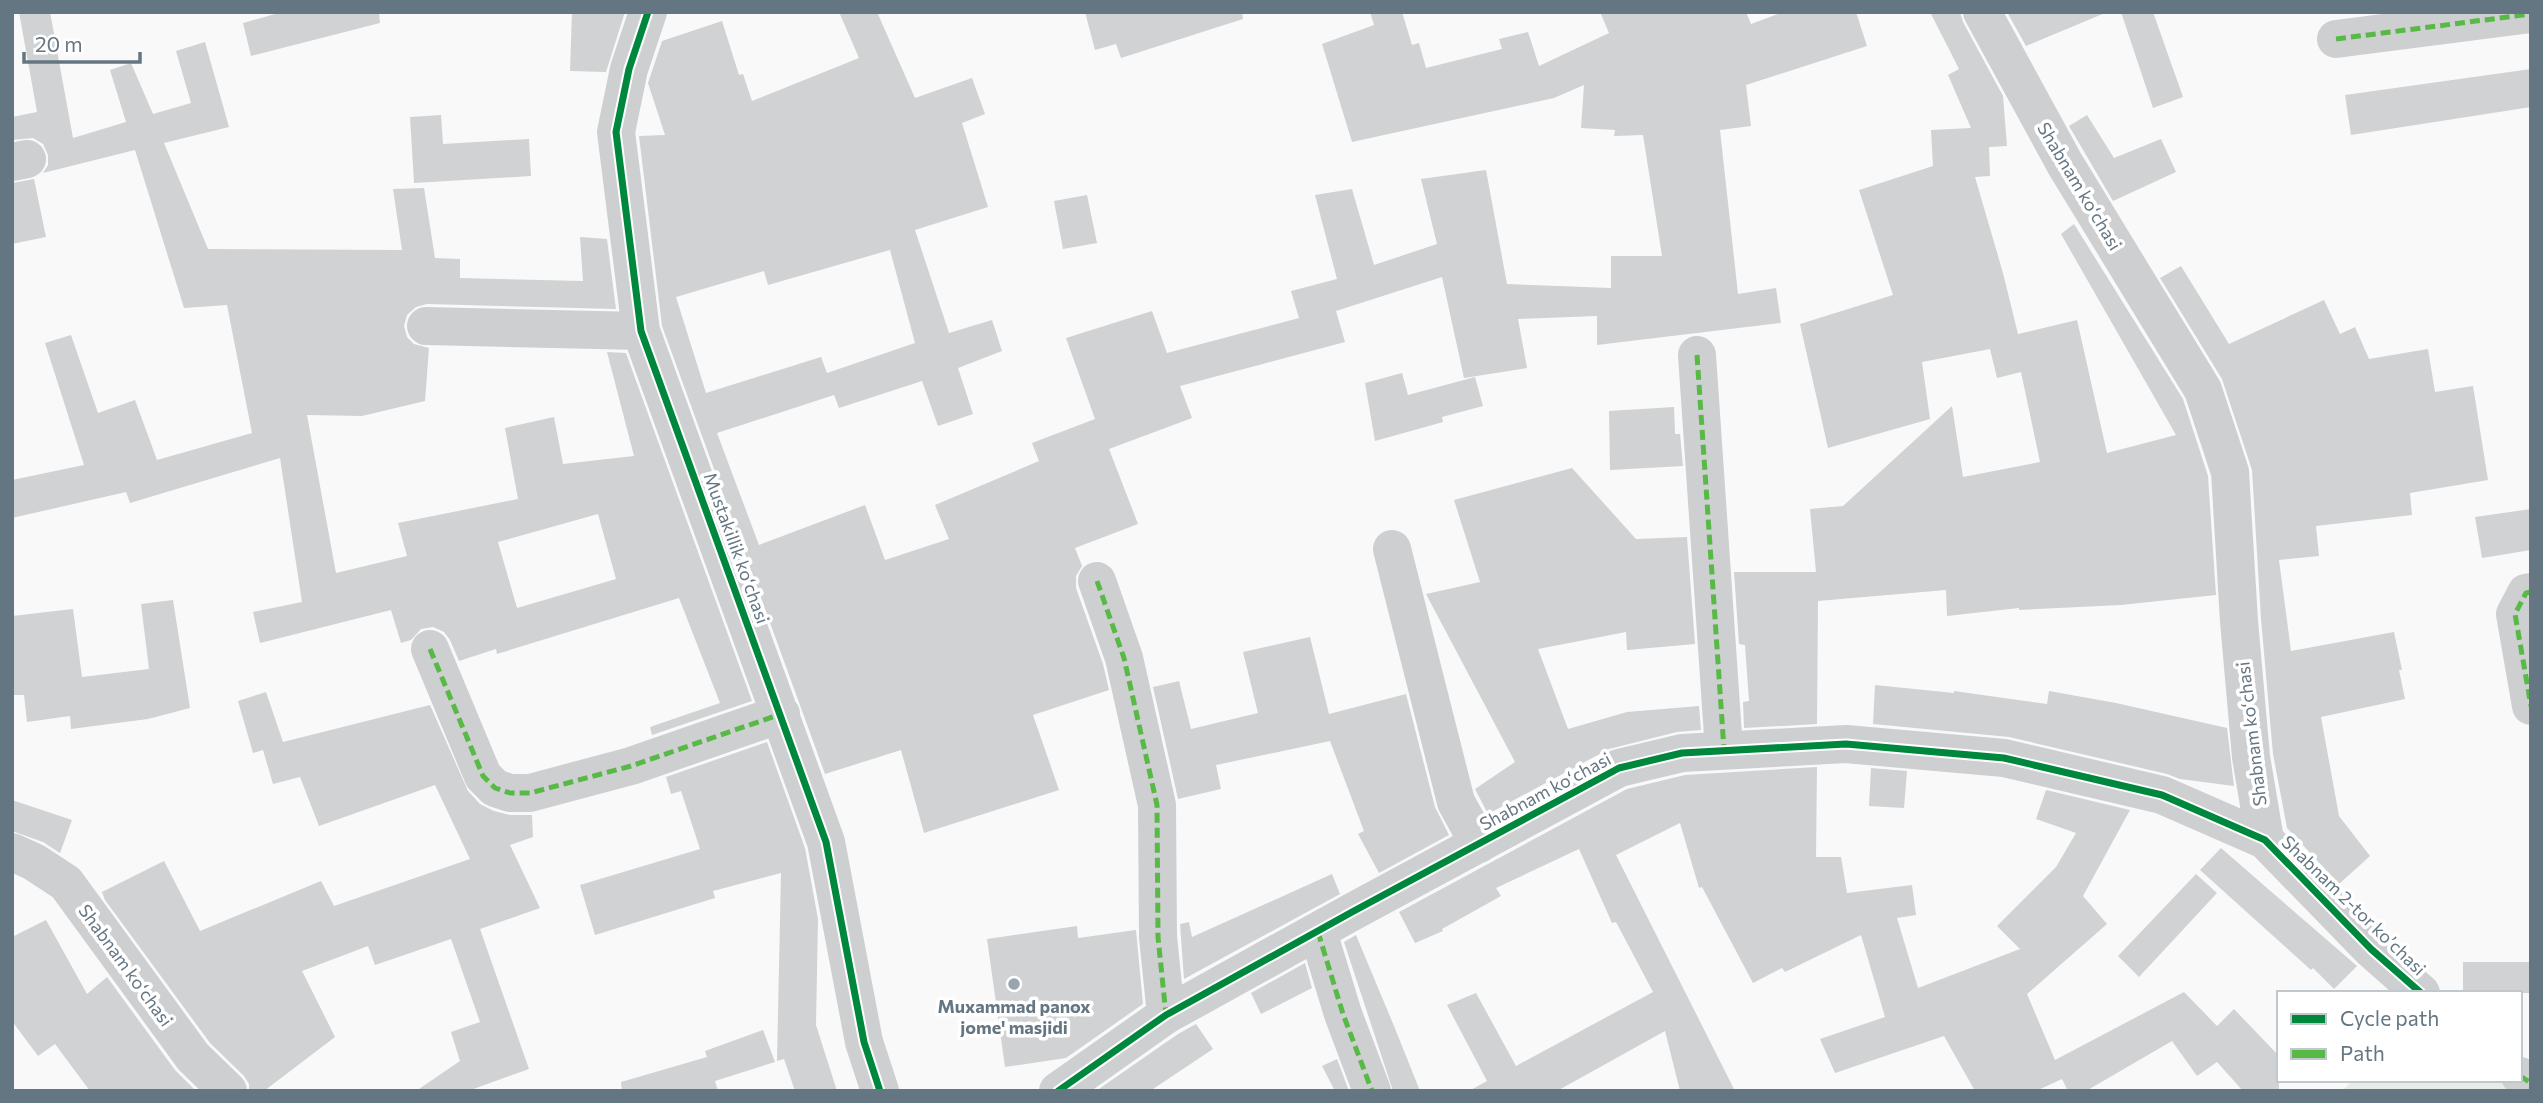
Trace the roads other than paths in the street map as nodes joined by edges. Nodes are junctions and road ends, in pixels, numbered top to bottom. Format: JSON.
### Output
{"nodes":[{"id":1,"x":648,"y":12,"type":"edge"},
{"id":2,"x":1982,"y":12,"type":"edge"},
{"id":3,"x":2531,"y":14,"type":"edge"},
{"id":4,"x":2336,"y":39,"type":"dead end"},
{"id":5,"x":426,"y":326,"type":"dead end"},
{"id":6,"x":641,"y":331,"type":"junction"},
{"id":7,"x":1697,"y":355,"type":"dead end"},
{"id":8,"x":1392,"y":549,"type":"dead end"},
{"id":9,"x":1097,"y":581,"type":"dead end"},
{"id":10,"x":2531,"y":592,"type":"edge"},
{"id":11,"x":430,"y":649,"type":"dead end"},
{"id":12,"x":2531,"y":706,"type":"edge"},
{"id":13,"x":781,"y":714,"type":"junction"},
{"id":14,"x":1724,"y":750,"type":"junction"},
{"id":15,"x":2265,"y":840,"type":"junction"},
{"id":16,"x":1479,"y":844,"type":"junction"},
{"id":17,"x":12,"y":852,"type":"edge"},
{"id":18,"x":1318,"y":932,"type":"junction"},
{"id":19,"x":2419,"y":991,"type":"edge"},
{"id":20,"x":1166,"y":1015,"type":"junction"},
{"id":21,"x":229,"y":1091,"type":"edge"},
{"id":22,"x":880,"y":1091,"type":"edge"},
{"id":23,"x":1058,"y":1091,"type":"edge"},
{"id":24,"x":1373,"y":1091,"type":"edge"}],
"edges":[{"from":1,"to":6,"type":"street","name":"Mustakillik koʻchasi"},
{"from":2,"to":15,"type":"street","name":"Shabnam koʻchasi"},
{"from":3,"to":4,"type":"street"},
{"from":5,"to":6,"type":"street"},
{"from":6,"to":13,"type":"street","name":"Mustakillik koʻchasi"},
{"from":7,"to":14,"type":"street"},
{"from":8,"to":16,"type":"street"},
{"from":9,"to":20,"type":"street"},
{"from":10,"to":12,"type":"street"},
{"from":11,"to":13,"type":"street"},
{"from":13,"to":22,"type":"street","name":"Mustakillik koʻchasi"},
{"from":14,"to":15,"type":"street","name":"Shabnam koʻchasi"},
{"from":14,"to":16,"type":"street","name":"Shabnam koʻchasi"},
{"from":15,"to":19,"type":"street","name":"Shabnam 2-tor koʼchasi"},
{"from":16,"to":18,"type":"street","name":"Shabnam koʻchasi"},
{"from":17,"to":21,"type":"street","name":"Shabnam koʻchasi"},
{"from":18,"to":20,"type":"street","name":"Shabnam koʻchasi"},
{"from":18,"to":24,"type":"street"},
{"from":20,"to":23,"type":"street","name":"Shabnam koʻchasi"}]}
